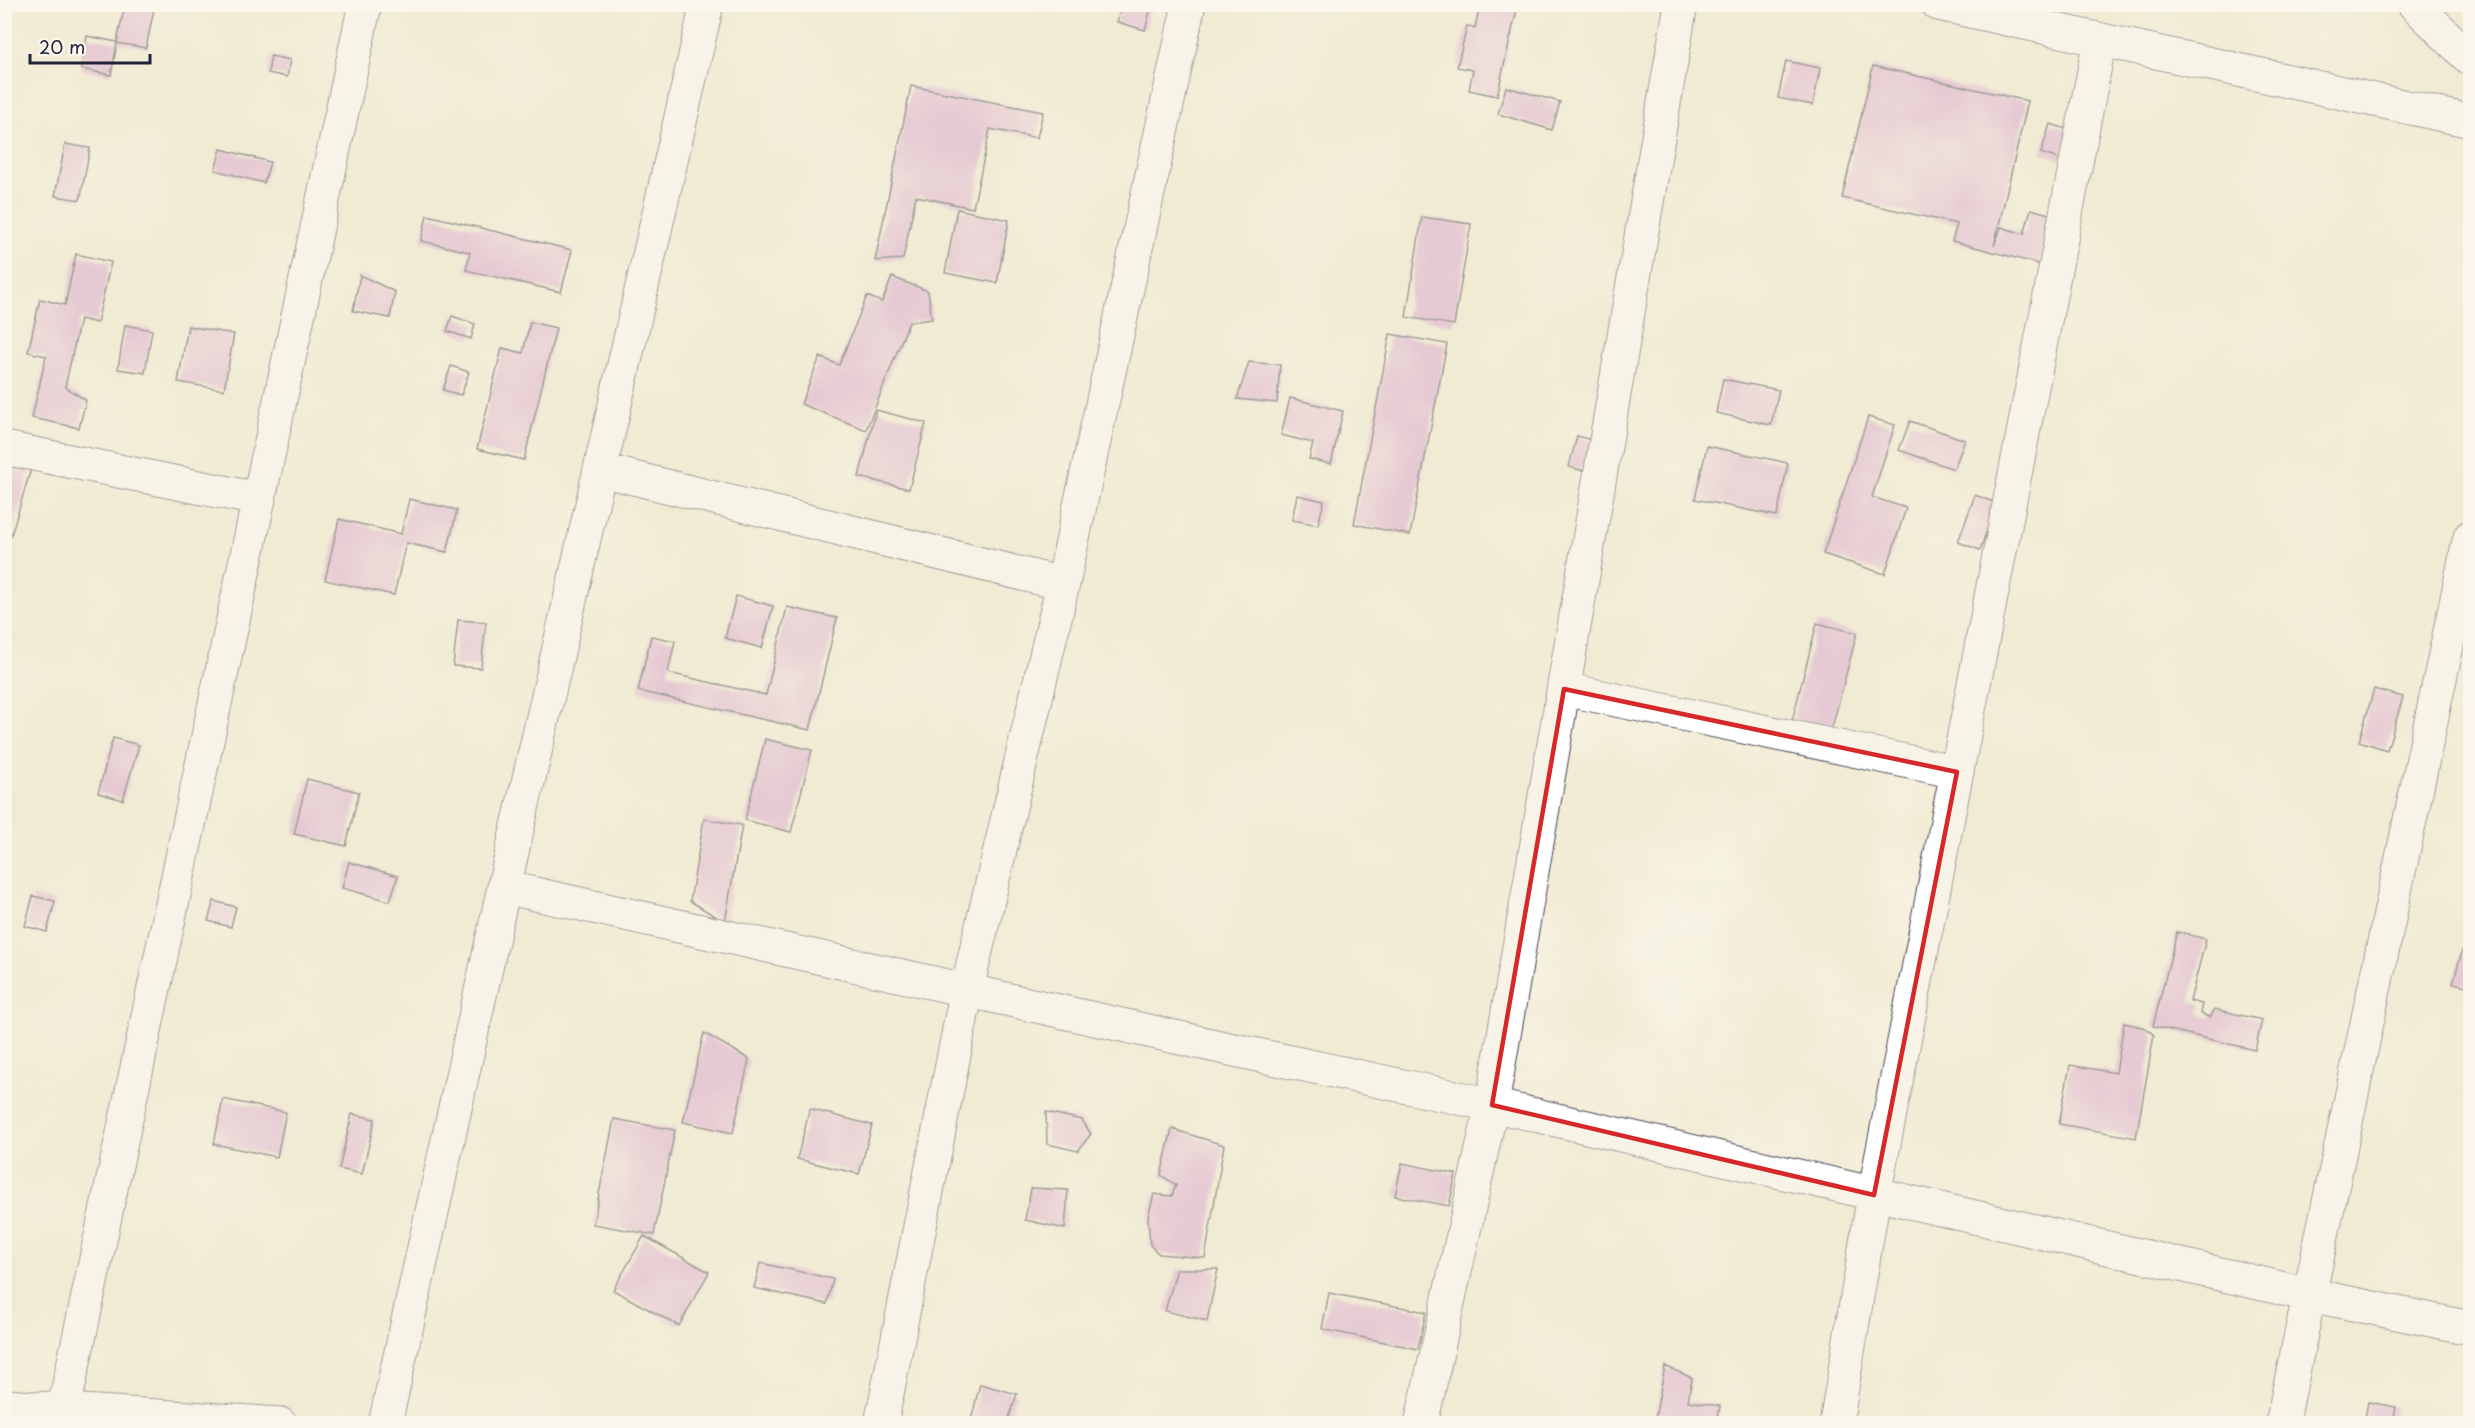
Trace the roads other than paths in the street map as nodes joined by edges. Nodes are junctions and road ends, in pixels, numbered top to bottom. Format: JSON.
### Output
{"nodes":[{"id":1,"x":365,"y":4,"type":"edge"},
{"id":2,"x":707,"y":4,"type":"edge"},
{"id":3,"x":1189,"y":4,"type":"edge"},
{"id":4,"x":1681,"y":4,"type":"edge"},
{"id":5,"x":1938,"y":4,"type":"edge"},
{"id":6,"x":2414,"y":4,"type":"edge"},
{"id":7,"x":2100,"y":40,"type":"junction"},
{"id":8,"x":2470,"y":59,"type":"edge"},
{"id":9,"x":2470,"y":121,"type":"edge"},
{"id":10,"x":4,"y":448,"type":"edge"},
{"id":11,"x":601,"y":470,"type":"junction"},
{"id":12,"x":258,"y":499,"type":"junction"},
{"id":13,"x":2470,"y":537,"type":"edge"},
{"id":14,"x":1063,"y":584,"type":"junction"},
{"id":15,"x":1563,"y":689,"type":"junction"},
{"id":16,"x":1957,"y":772,"type":"junction"},
{"id":17,"x":504,"y":887,"type":"junction"},
{"id":18,"x":967,"y":989,"type":"junction"},
{"id":19,"x":1492,"y":1106,"type":"junction"},
{"id":20,"x":1874,"y":1195,"type":"junction"},
{"id":21,"x":2310,"y":1295,"type":"junction"},
{"id":22,"x":2470,"y":1328,"type":"edge"},
{"id":23,"x":4,"y":1406,"type":"edge"},
{"id":24,"x":64,"y":1408,"type":"junction"},
{"id":25,"x":280,"y":1424,"type":"edge"},
{"id":26,"x":385,"y":1424,"type":"edge"},
{"id":27,"x":881,"y":1424,"type":"edge"},
{"id":28,"x":1421,"y":1424,"type":"edge"},
{"id":29,"x":1836,"y":1424,"type":"edge"},
{"id":30,"x":2282,"y":1424,"type":"edge"}],
"edges":[{"from":1,"to":12,"type":"street"},
{"from":2,"to":11,"type":"street"},
{"from":3,"to":14,"type":"street"},
{"from":4,"to":15,"type":"street"},
{"from":5,"to":7,"type":"street"},
{"from":6,"to":8,"type":"street"},
{"from":7,"to":9,"type":"street"},
{"from":7,"to":16,"type":"street"},
{"from":10,"to":12,"type":"street"},
{"from":11,"to":14,"type":"street"},
{"from":11,"to":17,"type":"street"},
{"from":12,"to":24,"type":"street"},
{"from":13,"to":21,"type":"street"},
{"from":14,"to":18,"type":"street"},
{"from":15,"to":16,"type":"street"},
{"from":15,"to":19,"type":"street"},
{"from":16,"to":20,"type":"street"},
{"from":17,"to":18,"type":"street"},
{"from":17,"to":26,"type":"street"},
{"from":18,"to":19,"type":"street"},
{"from":18,"to":27,"type":"street"},
{"from":19,"to":20,"type":"street"},
{"from":19,"to":28,"type":"street"},
{"from":20,"to":21,"type":"street"},
{"from":20,"to":29,"type":"street"},
{"from":21,"to":22,"type":"street"},
{"from":21,"to":30,"type":"street"},
{"from":23,"to":24,"type":"street"},
{"from":24,"to":25,"type":"street"}]}
